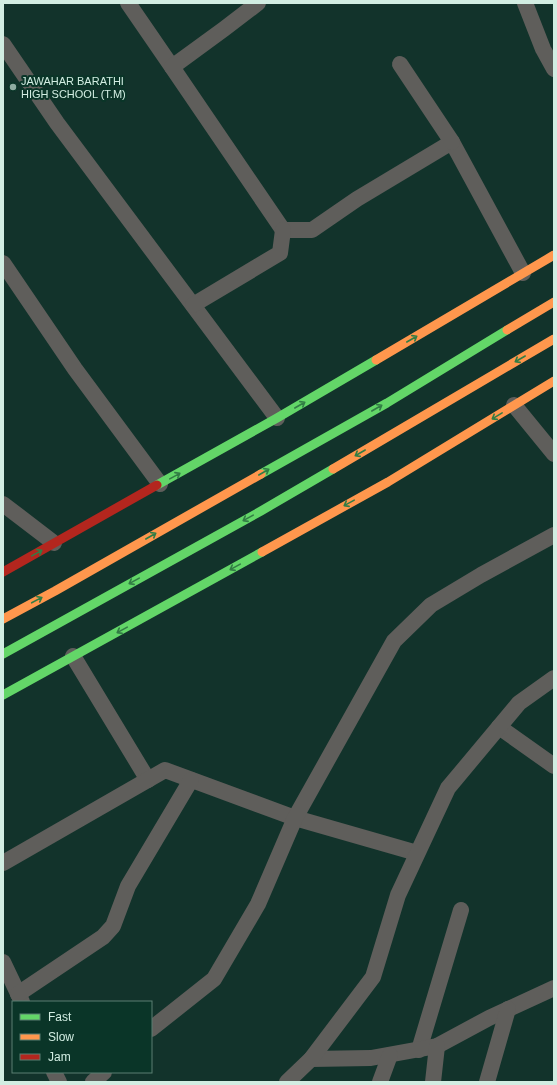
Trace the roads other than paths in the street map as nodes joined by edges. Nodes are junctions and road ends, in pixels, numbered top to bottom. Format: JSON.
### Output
{"nodes":[{"id":1,"x":128,"y":3,"type":"edge"},
{"id":2,"x":258,"y":3,"type":"edge"},
{"id":3,"x":525,"y":3,"type":"edge"},
{"id":4,"x":3,"y":44,"type":"edge"},
{"id":5,"x":400,"y":64,"type":"dead end"},
{"id":6,"x":172,"y":67,"type":"junction"},
{"id":7,"x":554,"y":69,"type":"edge"},
{"id":8,"x":452,"y":142,"type":"junction"},
{"id":9,"x":283,"y":230,"type":"junction"},
{"id":10,"x":554,"y":255,"type":"edge"},
{"id":11,"x":3,"y":263,"type":"edge"},
{"id":12,"x":523,"y":273,"type":"junction"},
{"id":13,"x":554,"y":302,"type":"edge"},
{"id":14,"x":193,"y":305,"type":"junction"},
{"id":15,"x":554,"y":339,"type":"edge"},
{"id":16,"x":554,"y":381,"type":"edge"},
{"id":17,"x":514,"y":405,"type":"junction"},
{"id":18,"x":277,"y":418,"type":"junction"},
{"id":19,"x":554,"y":454,"type":"edge"},
{"id":20,"x":160,"y":484,"type":"junction"},
{"id":21,"x":3,"y":504,"type":"edge"},
{"id":22,"x":554,"y":535,"type":"edge"},
{"id":23,"x":54,"y":543,"type":"junction"},
{"id":24,"x":3,"y":572,"type":"edge"},
{"id":25,"x":3,"y":619,"type":"edge"},
{"id":26,"x":3,"y":654,"type":"edge"},
{"id":27,"x":74,"y":656,"type":"junction"},
{"id":28,"x":554,"y":678,"type":"edge"},
{"id":29,"x":3,"y":695,"type":"edge"},
{"id":30,"x":499,"y":727,"type":"junction"},
{"id":31,"x":554,"y":766,"type":"edge"},
{"id":32,"x":148,"y":780,"type":"junction"},
{"id":33,"x":191,"y":780,"type":"junction"},
{"id":34,"x":296,"y":818,"type":"junction"},
{"id":35,"x":417,"y":853,"type":"junction"},
{"id":36,"x":3,"y":863,"type":"edge"},
{"id":37,"x":461,"y":910,"type":"dead end"},
{"id":38,"x":3,"y":962,"type":"edge"},
{"id":39,"x":554,"y":988,"type":"edge"},
{"id":40,"x":20,"y":998,"type":"edge"},
{"id":41,"x":508,"y":1009,"type":"junction"},
{"id":42,"x":152,"y":1028,"type":"edge"},
{"id":43,"x":437,"y":1046,"type":"junction"},
{"id":44,"x":419,"y":1050,"type":"junction"},
{"id":45,"x":390,"y":1055,"type":"junction"},
{"id":46,"x":311,"y":1059,"type":"junction"},
{"id":47,"x":54,"y":1073,"type":"edge"},
{"id":48,"x":103,"y":1073,"type":"edge"},
{"id":49,"x":59,"y":1082,"type":"edge"},
{"id":50,"x":93,"y":1082,"type":"edge"},
{"id":51,"x":287,"y":1082,"type":"edge"},
{"id":52,"x":380,"y":1082,"type":"edge"},
{"id":53,"x":433,"y":1082,"type":"edge"},
{"id":54,"x":487,"y":1082,"type":"edge"}],
"edges":[{"from":1,"to":6,"type":"street"},
{"from":2,"to":6,"type":"street"},
{"from":3,"to":7,"type":"street"},
{"from":4,"to":14,"type":"street"},
{"from":5,"to":8,"type":"street"},
{"from":6,"to":9,"type":"street"},
{"from":8,"to":9,"type":"street"},
{"from":8,"to":12,"type":"street"},
{"from":9,"to":14,"type":"street"},
{"from":10,"to":12,"type":"main road"},
{"from":11,"to":20,"type":"street"},
{"from":18,"to":12,"type":"main road","one_way":true},
{"from":25,"to":13,"type":"main road","one_way":true},
{"from":14,"to":18,"type":"street"},
{"from":15,"to":26,"type":"main road","one_way":true},
{"from":16,"to":17,"type":"main road"},
{"from":17,"to":19,"type":"street"},
{"from":17,"to":27,"type":"main road","one_way":true},
{"from":20,"to":18,"type":"main road","one_way":true},
{"from":20,"to":23,"type":"main road"},
{"from":21,"to":23,"type":"street"},
{"from":22,"to":34,"type":"street"},
{"from":24,"to":23,"type":"main road","one_way":true},
{"from":27,"to":29,"type":"main road"},
{"from":27,"to":32,"type":"street"},
{"from":28,"to":30,"type":"street"},
{"from":30,"to":31,"type":"street"},
{"from":30,"to":35,"type":"street"},
{"from":32,"to":33,"type":"street"},
{"from":32,"to":36,"type":"street"},
{"from":33,"to":34,"type":"street"},
{"from":33,"to":40,"type":"street"},
{"from":34,"to":35,"type":"street"},
{"from":34,"to":42,"type":"street"},
{"from":35,"to":46,"type":"street"},
{"from":37,"to":44,"type":"street"},
{"from":38,"to":40,"type":"street"},
{"from":39,"to":41,"type":"street"},
{"from":41,"to":43,"type":"street"},
{"from":41,"to":54,"type":"street"},
{"from":43,"to":44,"type":"street"},
{"from":43,"to":53,"type":"street"},
{"from":44,"to":45,"type":"street"},
{"from":45,"to":46,"type":"street"},
{"from":45,"to":52,"type":"street"},
{"from":46,"to":51,"type":"street"},
{"from":47,"to":49,"type":"street"},
{"from":48,"to":50,"type":"street"}]}
